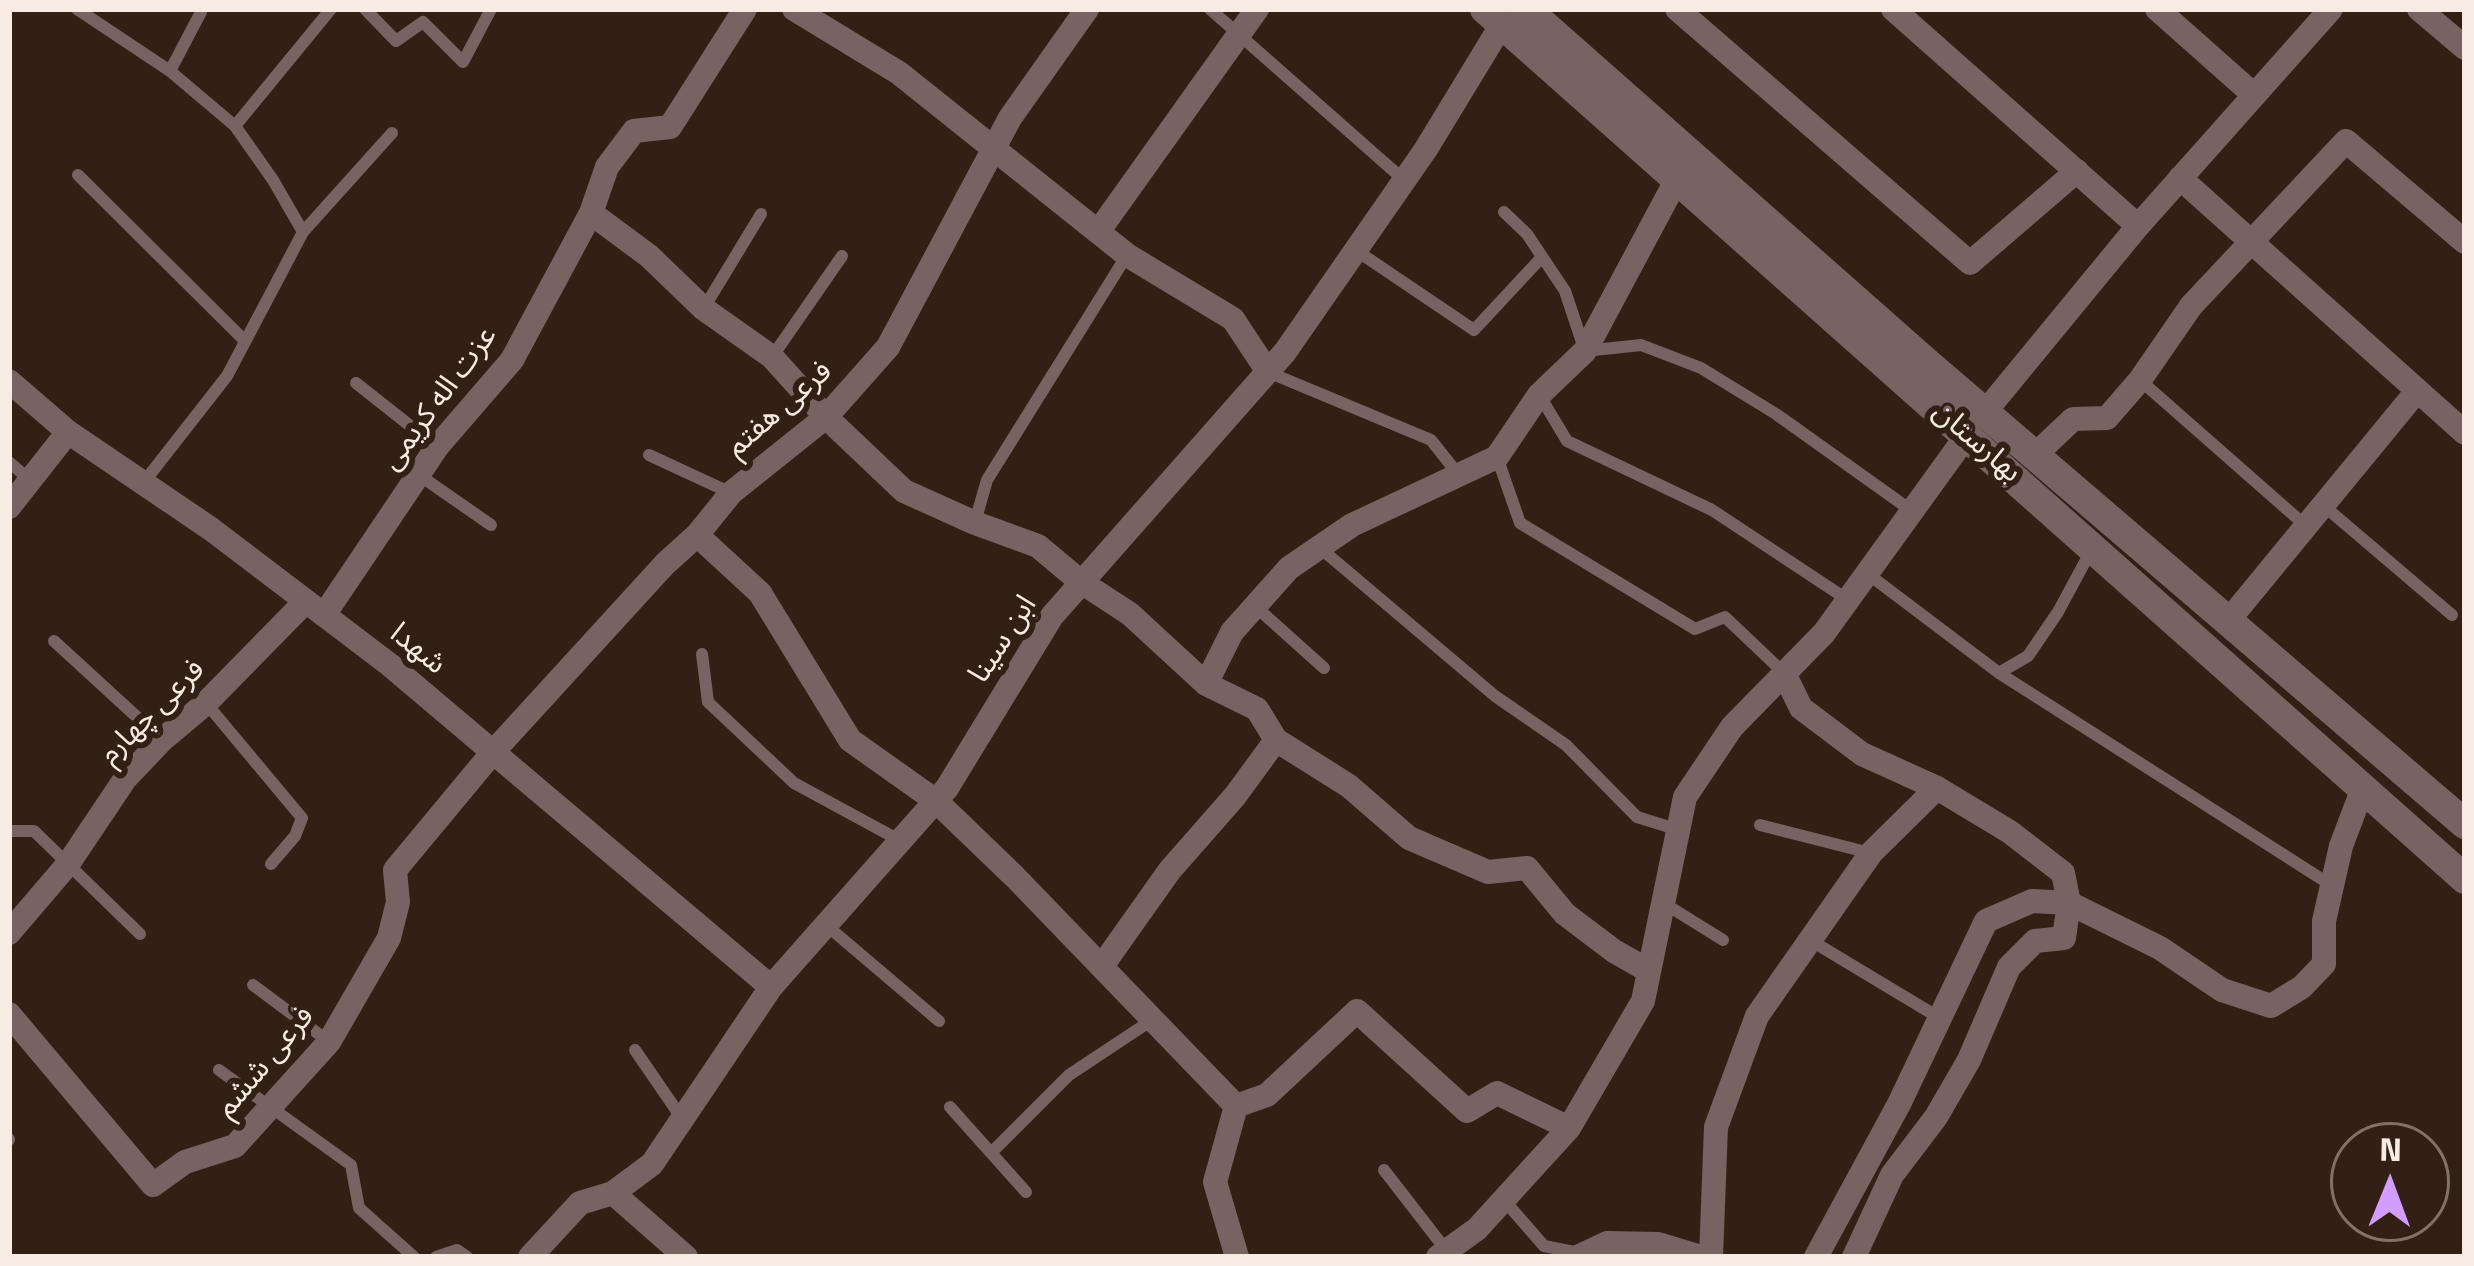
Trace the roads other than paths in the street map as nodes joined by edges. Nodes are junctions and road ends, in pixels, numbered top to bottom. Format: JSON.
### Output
{"nodes":[{"id":1,"x":77,"y":9,"type":"edge"},
{"id":2,"x":331,"y":9,"type":"edge"},
{"id":3,"x":364,"y":9,"type":"edge"},
{"id":4,"x":490,"y":9,"type":"edge"},
{"id":5,"x":745,"y":9,"type":"edge"},
{"id":6,"x":794,"y":9,"type":"edge"},
{"id":7,"x":1210,"y":9,"type":"edge"},
{"id":8,"x":1258,"y":9,"type":"edge"},
{"id":9,"x":1677,"y":9,"type":"edge"},
{"id":10,"x":1893,"y":9,"type":"edge"},
{"id":11,"x":2157,"y":9,"type":"edge"},
{"id":12,"x":2330,"y":9,"type":"edge"},
{"id":13,"x":2419,"y":9,"type":"edge"},
{"id":14,"x":201,"y":12,"type":"dead end"},
{"id":15,"x":1076,"y":13,"type":"edge"},
{"id":16,"x":1516,"y":13,"type":"edge"},
{"id":17,"x":1238,"y":36,"type":"junction"},
{"id":18,"x":2465,"y":48,"type":"edge"},
{"id":19,"x":170,"y":71,"type":"junction"},
{"id":20,"x":2254,"y":95,"type":"junction"},
{"id":21,"x":236,"y":126,"type":"junction"},
{"id":22,"x":392,"y":133,"type":"dead end"},
{"id":23,"x":995,"y":147,"type":"junction"},
{"id":24,"x":2077,"y":171,"type":"junction"},
{"id":25,"x":78,"y":175,"type":"dead end"},
{"id":26,"x":2180,"y":178,"type":"junction"},
{"id":27,"x":1677,"y":179,"type":"junction"},
{"id":28,"x":1404,"y":180,"type":"junction"},
{"id":29,"x":1504,"y":212,"type":"dead end"},
{"id":30,"x":590,"y":213,"type":"junction"},
{"id":31,"x":761,"y":214,"type":"dead end"},
{"id":32,"x":2138,"y":226,"type":"junction"},
{"id":33,"x":303,"y":232,"type":"junction"},
{"id":34,"x":1099,"y":232,"type":"junction"},
{"id":35,"x":2251,"y":241,"type":"junction"},
{"id":36,"x":2465,"y":242,"type":"edge"},
{"id":37,"x":1356,"y":250,"type":"junction"},
{"id":38,"x":1126,"y":255,"type":"junction"},
{"id":39,"x":842,"y":256,"type":"dead end"},
{"id":40,"x":1542,"y":256,"type":"junction"},
{"id":41,"x":704,"y":309,"type":"junction"},
{"id":42,"x":245,"y":341,"type":"junction"},
{"id":43,"x":1585,"y":351,"type":"junction"},
{"id":44,"x":772,"y":357,"type":"junction"},
{"id":45,"x":1268,"y":372,"type":"junction"},
{"id":46,"x":2140,"y":380,"type":"junction"},
{"id":47,"x":9,"y":381,"type":"edge"},
{"id":48,"x":356,"y":383,"type":"dead end"},
{"id":49,"x":2417,"y":391,"type":"junction"},
{"id":50,"x":1539,"y":395,"type":"junction"},
{"id":51,"x":826,"y":417,"type":"junction"},
{"id":52,"x":1976,"y":423,"type":"junction"},
{"id":53,"x":68,"y":432,"type":"junction"},
{"id":54,"x":2465,"y":433,"type":"edge"},
{"id":55,"x":437,"y":447,"type":"junction"},
{"id":56,"x":650,"y":454,"type":"dead end"},
{"id":57,"x":2035,"y":455,"type":"junction"},
{"id":58,"x":1497,"y":457,"type":"junction"},
{"id":59,"x":9,"y":462,"type":"edge"},
{"id":60,"x":1458,"y":474,"type":"junction"},
{"id":61,"x":418,"y":475,"type":"junction"},
{"id":62,"x":30,"y":480,"type":"junction"},
{"id":63,"x":143,"y":483,"type":"junction"},
{"id":64,"x":731,"y":493,"type":"junction"},
{"id":65,"x":2323,"y":506,"type":"junction"},
{"id":66,"x":9,"y":507,"type":"edge"},
{"id":67,"x":1914,"y":512,"type":"junction"},
{"id":68,"x":975,"y":524,"type":"junction"},
{"id":69,"x":491,"y":525,"type":"dead end"},
{"id":70,"x":2306,"y":526,"type":"junction"},
{"id":71,"x":698,"y":535,"type":"junction"},
{"id":72,"x":2105,"y":536,"type":"junction"},
{"id":73,"x":1319,"y":548,"type":"junction"},
{"id":74,"x":1868,"y":574,"type":"junction"},
{"id":75,"x":1081,"y":583,"type":"junction"},
{"id":76,"x":1848,"y":600,"type":"junction"},
{"id":77,"x":1255,"y":606,"type":"junction"},
{"id":78,"x":315,"y":608,"type":"junction"},
{"id":79,"x":2452,"y":614,"type":"dead end"},
{"id":80,"x":2228,"y":621,"type":"junction"},
{"id":81,"x":55,"y":641,"type":"dead end"},
{"id":82,"x":702,"y":655,"type":"dead end"},
{"id":83,"x":1324,"y":668,"type":"dead end"},
{"id":84,"x":1999,"y":673,"type":"junction"},
{"id":85,"x":1784,"y":674,"type":"junction"},
{"id":86,"x":1206,"y":684,"type":"junction"},
{"id":87,"x":206,"y":704,"type":"junction"},
{"id":88,"x":162,"y":740,"type":"junction"},
{"id":89,"x":1276,"y":740,"type":"junction"},
{"id":90,"x":493,"y":752,"type":"junction"},
{"id":91,"x":1937,"y":788,"type":"junction"},
{"id":92,"x":2363,"y":788,"type":"junction"},
{"id":93,"x":936,"y":801,"type":"junction"},
{"id":94,"x":2465,"y":824,"type":"edge"},
{"id":95,"x":1760,"y":825,"type":"dead end"},
{"id":96,"x":1679,"y":830,"type":"junction"},
{"id":97,"x":9,"y":831,"type":"edge"},
{"id":98,"x":900,"y":841,"type":"junction"},
{"id":99,"x":1871,"y":853,"type":"junction"},
{"id":100,"x":271,"y":864,"type":"dead end"},
{"id":101,"x":68,"y":865,"type":"junction"},
{"id":102,"x":2465,"y":879,"type":"edge"},
{"id":103,"x":2332,"y":885,"type":"junction"},
{"id":104,"x":1664,"y":903,"type":"junction"},
{"id":105,"x":2068,"y":904,"type":"junction"},
{"id":106,"x":826,"y":925,"type":"junction"},
{"id":107,"x":9,"y":933,"type":"edge"},
{"id":108,"x":140,"y":934,"type":"dead end"},
{"id":109,"x":1724,"y":940,"type":"dead end"},
{"id":110,"x":1808,"y":940,"type":"junction"},
{"id":111,"x":1102,"y":966,"type":"junction"},
{"id":112,"x":1649,"y":971,"type":"junction"},
{"id":113,"x":253,"y":986,"type":"dead end"},
{"id":114,"x":771,"y":987,"type":"junction"},
{"id":115,"x":9,"y":1014,"type":"edge"},
{"id":116,"x":1937,"y":1017,"type":"junction"},
{"id":117,"x":1153,"y":1019,"type":"junction"},
{"id":118,"x":939,"y":1021,"type":"dead end"},
{"id":119,"x":329,"y":1042,"type":"junction"},
{"id":120,"x":635,"y":1050,"type":"dead end"},
{"id":121,"x":219,"y":1070,"type":"dead end"},
{"id":122,"x":271,"y":1106,"type":"junction"},
{"id":123,"x":950,"y":1106,"type":"dead end"},
{"id":124,"x":1236,"y":1106,"type":"junction"},
{"id":125,"x":681,"y":1117,"type":"junction"},
{"id":126,"x":1569,"y":1128,"type":"junction"},
{"id":127,"x":992,"y":1152,"type":"junction"},
{"id":128,"x":1384,"y":1170,"type":"dead end"},
{"id":129,"x":614,"y":1192,"type":"junction"},
{"id":130,"x":1026,"y":1192,"type":"dead end"},
{"id":131,"x":1504,"y":1200,"type":"junction"},
{"id":132,"x":1443,"y":1254,"type":"edge"},
{"id":133,"x":1579,"y":1255,"type":"edge"},
{"id":134,"x":414,"y":1257,"type":"edge"},
{"id":135,"x":436,"y":1257,"type":"edge"},
{"id":136,"x":467,"y":1257,"type":"edge"},
{"id":137,"x":530,"y":1257,"type":"edge"},
{"id":138,"x":686,"y":1257,"type":"edge"},
{"id":139,"x":1238,"y":1257,"type":"edge"},
{"id":140,"x":1701,"y":1257,"type":"edge"},
{"id":141,"x":1712,"y":1257,"type":"edge"},
{"id":142,"x":1816,"y":1257,"type":"edge"},
{"id":143,"x":1854,"y":1257,"type":"edge"}],
"edges":[{"from":1,"to":19,"type":"lane"},
{"from":2,"to":21,"type":"lane"},
{"from":3,"to":4,"type":"lane"},
{"from":5,"to":30,"type":"street","name":"عزت اله کریمی"},
{"from":6,"to":23,"type":"street"},
{"from":7,"to":17,"type":"lane"},
{"from":8,"to":17,"type":"street"},
{"from":9,"to":24,"type":"street"},
{"from":10,"to":24,"type":"street"},
{"from":11,"to":20,"type":"street"},
{"from":12,"to":20,"type":"street"},
{"from":13,"to":18,"type":"street"},
{"from":14,"to":19,"type":"lane"},
{"from":15,"to":23,"type":"street","name":"فرعی هفتم"},
{"from":16,"to":27,"type":"street","name":"بهارستان"},
{"from":16,"to":28,"type":"street","name":"ابن سینا"},
{"from":16,"to":52,"type":"street","name":"بهارستان"},
{"from":17,"to":28,"type":"lane"},
{"from":17,"to":34,"type":"street"},
{"from":19,"to":21,"type":"lane"},
{"from":20,"to":26,"type":"street"},
{"from":21,"to":33,"type":"lane"},
{"from":22,"to":33,"type":"lane"},
{"from":23,"to":34,"type":"street"},
{"from":23,"to":51,"type":"street","name":"فرعی هفتم"},
{"from":24,"to":32,"type":"street"},
{"from":25,"to":42,"type":"lane"},
{"from":26,"to":32,"type":"street"},
{"from":26,"to":35,"type":"street"},
{"from":27,"to":43,"type":"street"},
{"from":27,"to":52,"type":"street","name":"بهارستان"},
{"from":28,"to":37,"type":"street","name":"ابن سینا"},
{"from":29,"to":40,"type":"lane"},
{"from":30,"to":41,"type":"street"},
{"from":30,"to":55,"type":"street","name":"عزت اله کریمی"},
{"from":31,"to":41,"type":"lane"},
{"from":32,"to":52,"type":"street"},
{"from":33,"to":42,"type":"lane"},
{"from":34,"to":38,"type":"street"},
{"from":35,"to":36,"type":"street"},
{"from":35,"to":46,"type":"street"},
{"from":35,"to":49,"type":"street"},
{"from":37,"to":40,"type":"lane"},
{"from":37,"to":45,"type":"street","name":"ابن سینا"},
{"from":38,"to":45,"type":"street"},
{"from":38,"to":68,"type":"lane"},
{"from":39,"to":44,"type":"lane"},
{"from":40,"to":43,"type":"lane"},
{"from":41,"to":44,"type":"street"},
{"from":42,"to":63,"type":"lane"},
{"from":43,"to":50,"type":"street"},
{"from":43,"to":67,"type":"lane"},
{"from":44,"to":51,"type":"street"},
{"from":45,"to":60,"type":"lane"},
{"from":45,"to":75,"type":"street","name":"ابن سینا"},
{"from":46,"to":57,"type":"street"},
{"from":46,"to":70,"type":"lane"},
{"from":47,"to":53,"type":"street","name":"شهدا"},
{"from":48,"to":55,"type":"lane"},
{"from":49,"to":54,"type":"street"},
{"from":49,"to":65,"type":"street"},
{"from":50,"to":58,"type":"street"},
{"from":50,"to":76,"type":"lane"},
{"from":51,"to":64,"type":"street","name":"فرعی هفتم"},
{"from":51,"to":68,"type":"street"},
{"from":52,"to":57,"type":"street","name":"بهارستان"},
{"from":52,"to":67,"type":"street"},
{"from":52,"to":72,"type":"street","name":"بهارستان"},
{"from":53,"to":62,"type":"street"},
{"from":53,"to":63,"type":"street","name":"شهدا"},
{"from":55,"to":61,"type":"street","name":"عزت اله کریمی"},
{"from":56,"to":64,"type":"lane"},
{"from":57,"to":72,"type":"street","name":"بهارستان"},
{"from":58,"to":60,"type":"street"},
{"from":58,"to":85,"type":"lane"},
{"from":59,"to":62,"type":"lane"},
{"from":60,"to":73,"type":"street"},
{"from":61,"to":69,"type":"lane"},
{"from":61,"to":78,"type":"street","name":"عزت اله کریمی"},
{"from":62,"to":66,"type":"street"},
{"from":63,"to":78,"type":"street","name":"شهدا"},
{"from":64,"to":71,"type":"street","name":"فرعی هفتم"},
{"from":65,"to":70,"type":"street"},
{"from":65,"to":79,"type":"lane"},
{"from":67,"to":74,"type":"street"},
{"from":68,"to":75,"type":"street"},
{"from":70,"to":80,"type":"street"},
{"from":71,"to":90,"type":"street","name":"فرعی هفتم"},
{"from":71,"to":93,"type":"street"},
{"from":72,"to":80,"type":"street","name":"بهارستان"},
{"from":72,"to":84,"type":"lane"},
{"from":72,"to":92,"type":"street","name":"بهارستان"},
{"from":73,"to":77,"type":"street"},
{"from":73,"to":96,"type":"lane"},
{"from":74,"to":76,"type":"street"},
{"from":74,"to":84,"type":"lane"},
{"from":75,"to":86,"type":"street"},
{"from":75,"to":93,"type":"street","name":"ابن سینا"},
{"from":76,"to":85,"type":"street"},
{"from":77,"to":83,"type":"lane"},
{"from":77,"to":86,"type":"street"},
{"from":78,"to":87,"type":"street","name":"فرعی چهارم"},
{"from":78,"to":90,"type":"street","name":"شهدا"},
{"from":80,"to":94,"type":"street","name":"بهارستان"},
{"from":81,"to":88,"type":"lane"},
{"from":82,"to":98,"type":"lane"},
{"from":84,"to":103,"type":"lane"},
{"from":85,"to":91,"type":"street"},
{"from":85,"to":96,"type":"street"},
{"from":86,"to":89,"type":"street"},
{"from":87,"to":88,"type":"street","name":"فرعی چهارم"},
{"from":87,"to":100,"type":"lane"},
{"from":88,"to":101,"type":"street","name":"فرعی چهارم"},
{"from":89,"to":111,"type":"street"},
{"from":89,"to":112,"type":"street"},
{"from":90,"to":114,"type":"street","name":"شهدا"},
{"from":90,"to":119,"type":"street","name":"فرعی ششم"},
{"from":91,"to":99,"type":"street"},
{"from":91,"to":105,"type":"street"},
{"from":92,"to":102,"type":"street","name":"بهارستان"},
{"from":92,"to":103,"type":"street"},
{"from":93,"to":98,"type":"street","name":"ابن سینا"},
{"from":93,"to":111,"type":"street"},
{"from":95,"to":99,"type":"lane"},
{"from":96,"to":104,"type":"street"},
{"from":97,"to":101,"type":"lane"},
{"from":98,"to":106,"type":"street","name":"ابن سینا"},
{"from":99,"to":110,"type":"street"},
{"from":101,"to":107,"type":"street","name":"فرعی چهارم"},
{"from":101,"to":108,"type":"lane"},
{"from":103,"to":105,"type":"street"},
{"from":104,"to":109,"type":"lane"},
{"from":104,"to":112,"type":"street"},
{"from":105,"to":116,"type":"street"},
{"from":105,"to":143,"type":"street"},
{"from":106,"to":114,"type":"street","name":"ابن سینا"},
{"from":106,"to":118,"type":"lane"},
{"from":110,"to":116,"type":"lane"},
{"from":110,"to":141,"type":"street"},
{"from":111,"to":117,"type":"street"},
{"from":112,"to":126,"type":"street"},
{"from":113,"to":119,"type":"lane"},
{"from":114,"to":125,"type":"street","name":"ابن سینا"},
{"from":115,"to":122,"type":"street","name":"فرعی ششم"},
{"from":116,"to":142,"type":"street"},
{"from":117,"to":124,"type":"street"},
{"from":117,"to":127,"type":"lane"},
{"from":119,"to":122,"type":"street","name":"فرعی ششم"},
{"from":120,"to":125,"type":"lane"},
{"from":121,"to":122,"type":"lane"},
{"from":122,"to":134,"type":"lane"},
{"from":123,"to":127,"type":"lane"},
{"from":124,"to":126,"type":"street"},
{"from":124,"to":139,"type":"street"},
{"from":125,"to":129,"type":"street","name":"ابن سینا"},
{"from":126,"to":131,"type":"street"},
{"from":127,"to":130,"type":"lane"},
{"from":128,"to":132,"type":"lane"},
{"from":129,"to":137,"type":"street","name":"ابن سینا"},
{"from":129,"to":138,"type":"street"},
{"from":131,"to":132,"type":"street"},
{"from":131,"to":133,"type":"lane"},
{"from":133,"to":140,"type":"street"},
{"from":135,"to":136,"type":"lane"}]}
